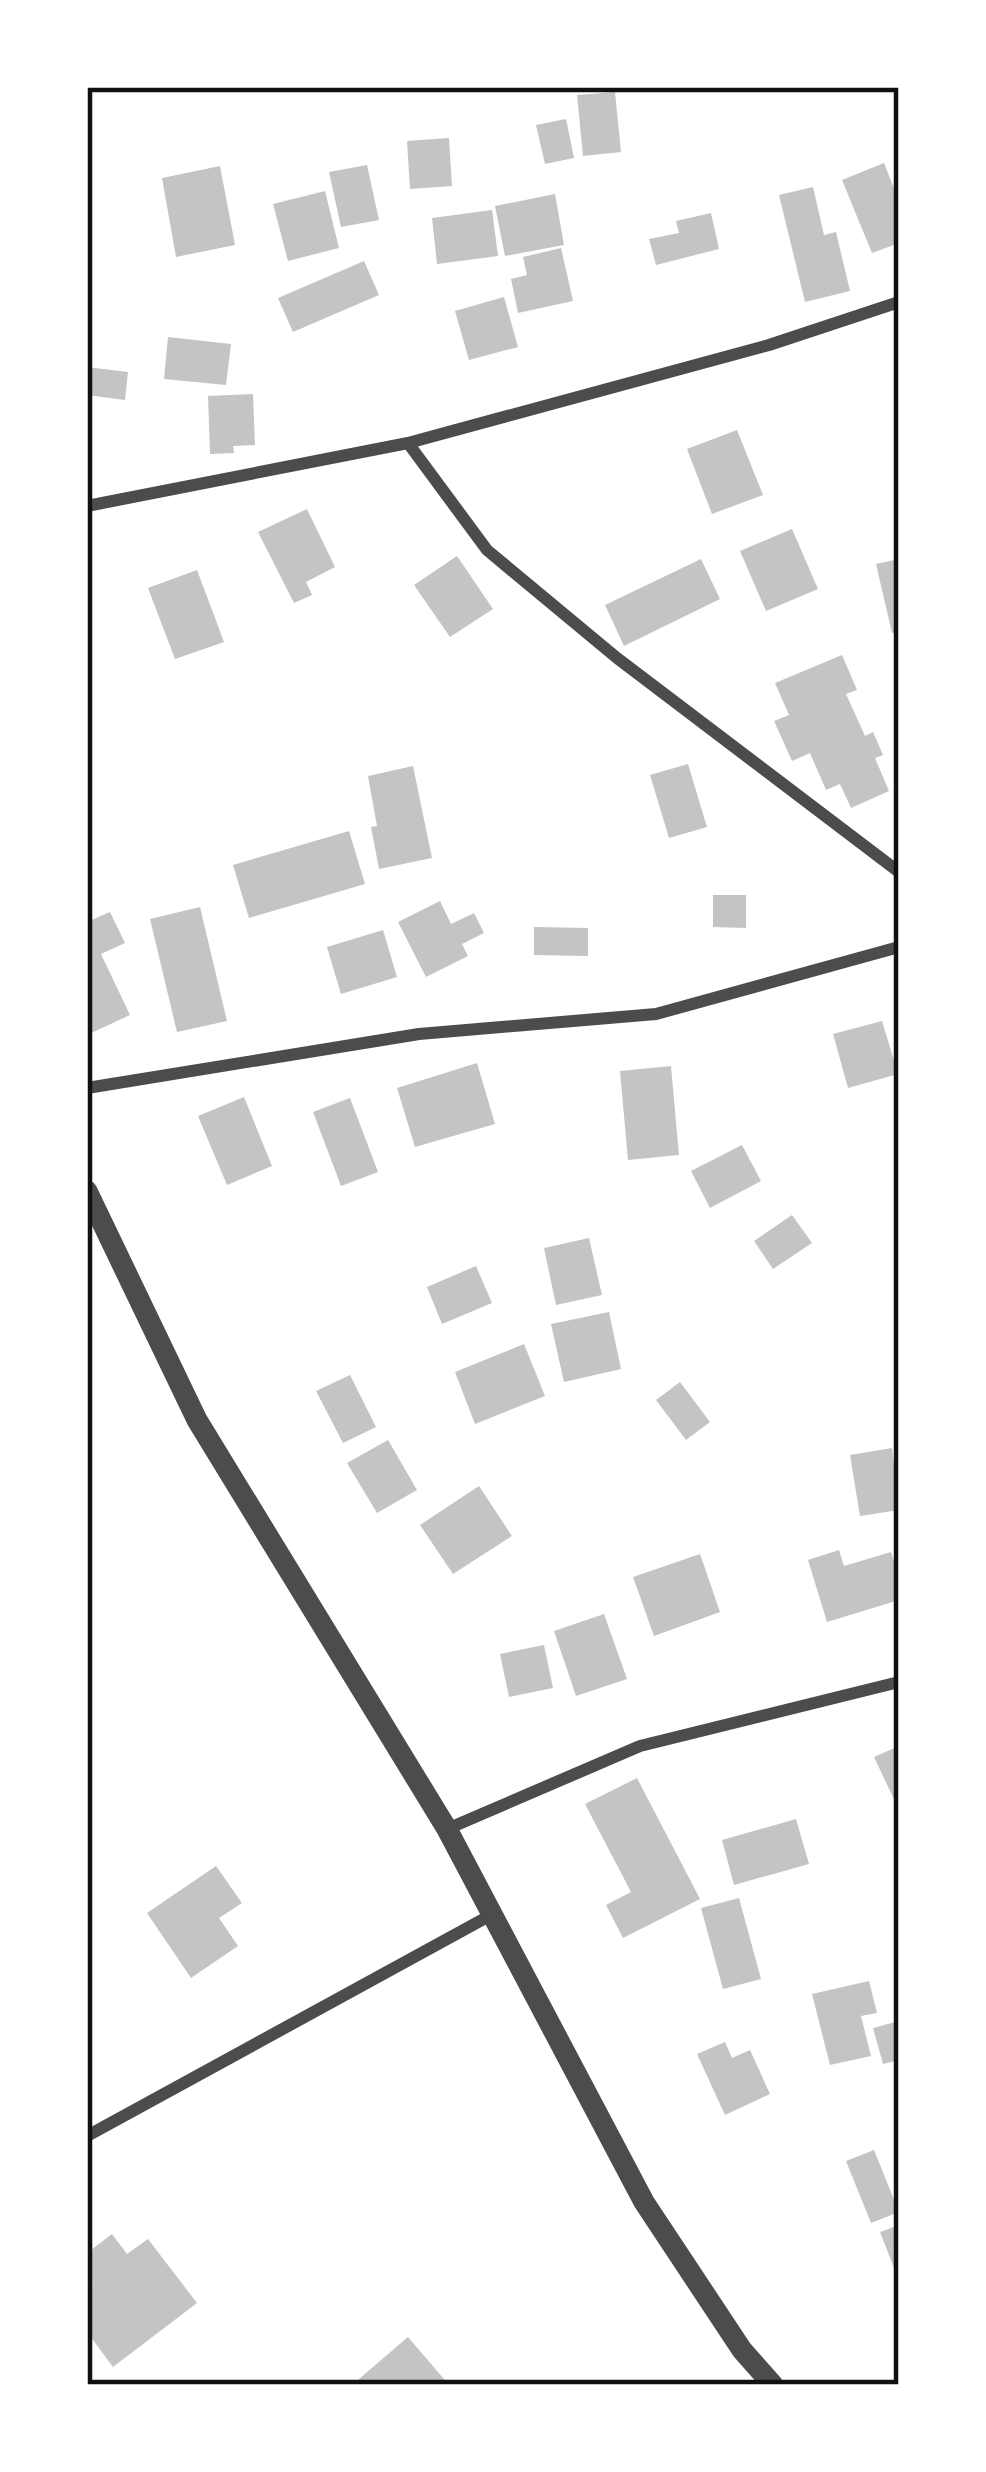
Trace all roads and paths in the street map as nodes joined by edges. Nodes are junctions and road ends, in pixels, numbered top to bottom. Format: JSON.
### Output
{"nodes":[{"id":1,"x":899,"y":302,"type":"edge"},
{"id":2,"x":407,"y":443,"type":"junction"},
{"id":3,"x":87,"y":506,"type":"edge"},
{"id":4,"x":899,"y":872,"type":"edge"},
{"id":5,"x":899,"y":947,"type":"edge"},
{"id":6,"x":87,"y":1088,"type":"edge"},
{"id":7,"x":87,"y":1191,"type":"edge"},
{"id":8,"x":899,"y":1682,"type":"edge"},
{"id":9,"x":447,"y":1828,"type":"junction"},
{"id":10,"x":491,"y":1915,"type":"junction"},
{"id":11,"x":87,"y":2136,"type":"edge"},
{"id":12,"x":773,"y":2385,"type":"edge"}],
"edges":[{"from":1,"to":2,"type":"street"},
{"from":2,"to":3,"type":"street"},
{"from":2,"to":4,"type":"street"},
{"from":5,"to":6,"type":"street"},
{"from":7,"to":9,"type":"street"},
{"from":8,"to":9,"type":"street"},
{"from":9,"to":10,"type":"street"},
{"from":10,"to":11,"type":"street"},
{"from":10,"to":12,"type":"street"}]}
